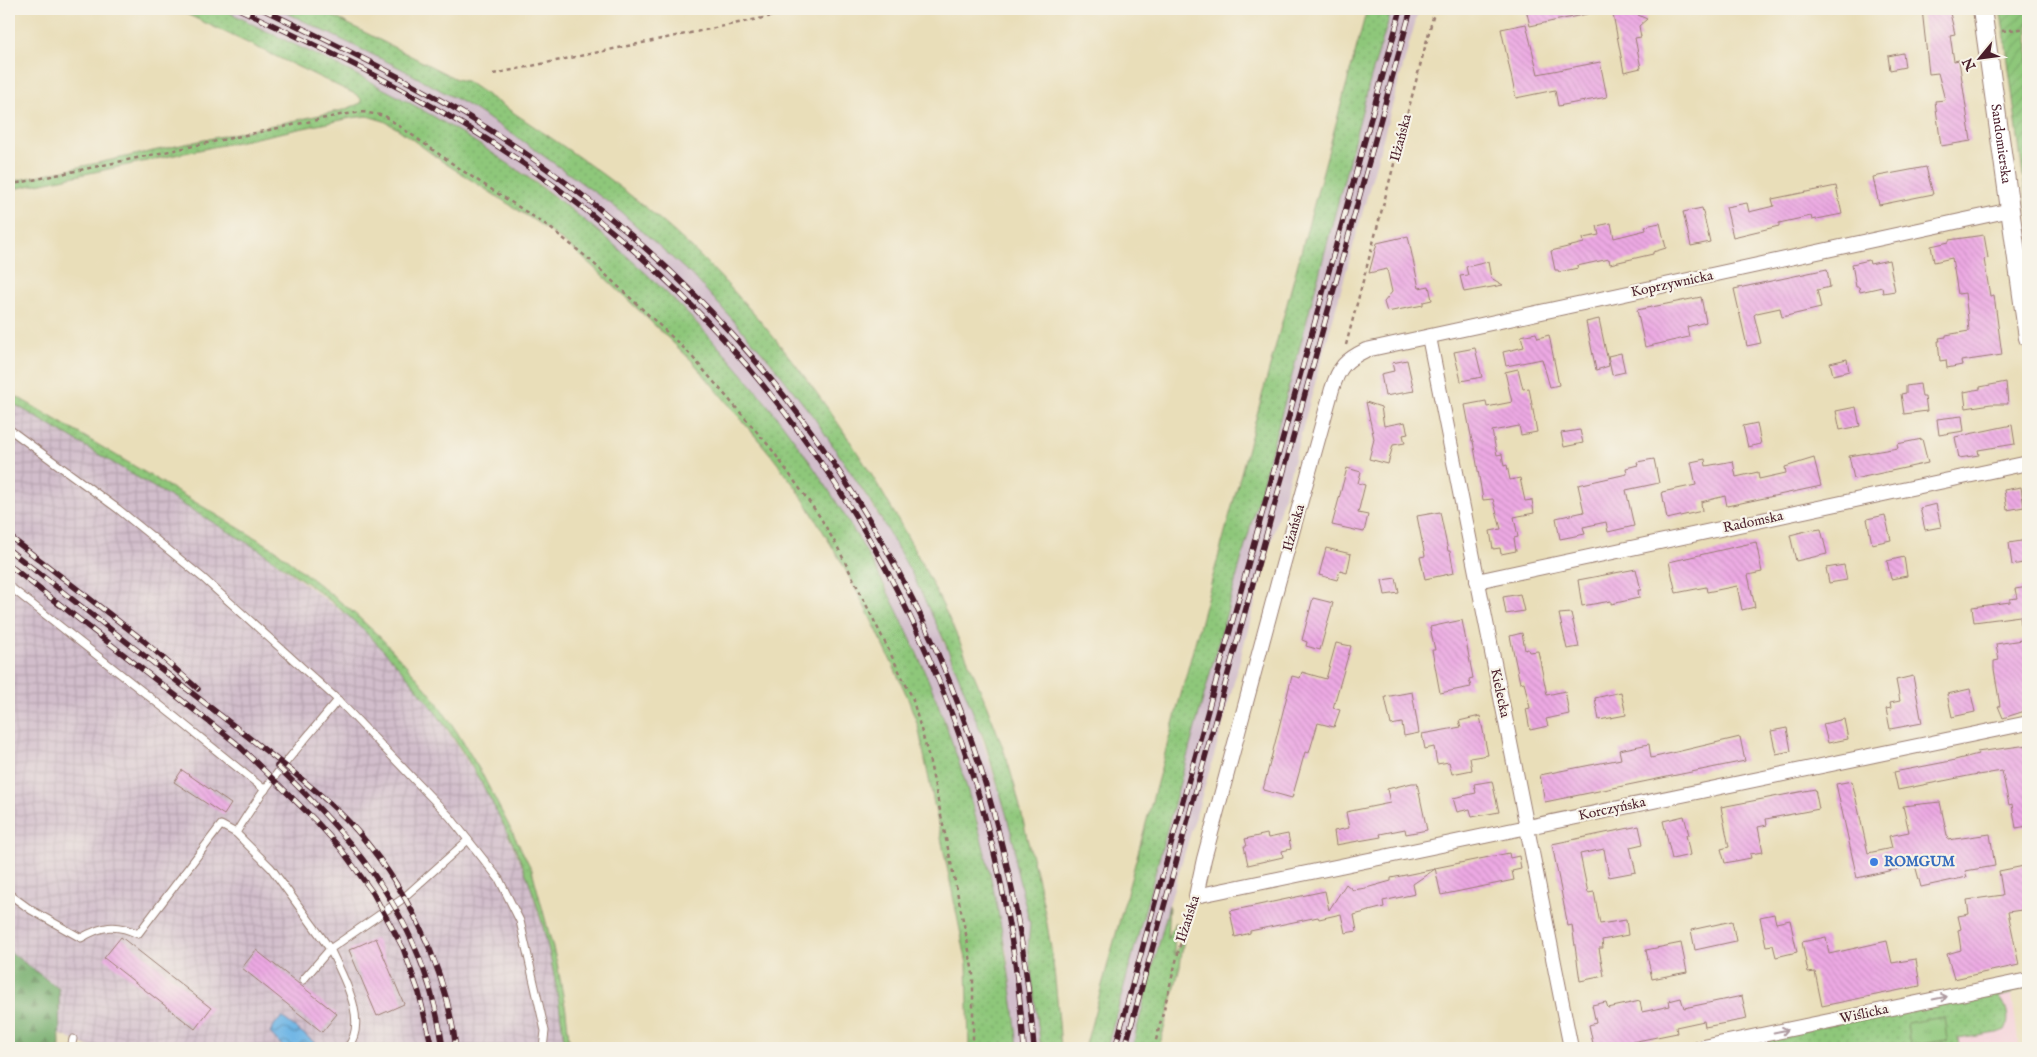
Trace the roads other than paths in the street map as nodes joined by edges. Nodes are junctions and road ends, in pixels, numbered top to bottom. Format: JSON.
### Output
{"nodes":[{"id":1,"x":1982,"y":9,"type":"edge"},
{"id":2,"x":2011,"y":210,"type":"junction"},
{"id":3,"x":2028,"y":333,"type":"edge"},
{"id":4,"x":1428,"y":337,"type":"junction"},
{"id":5,"x":1339,"y":370,"type":"joint"},
{"id":6,"x":9,"y":429,"type":"edge"},
{"id":7,"x":2028,"y":463,"type":"edge"},
{"id":8,"x":1477,"y":581,"type":"junction"},
{"id":9,"x":9,"y":586,"type":"edge"},
{"id":10,"x":338,"y":700,"type":"junction"},
{"id":11,"x":2028,"y":723,"type":"edge"},
{"id":12,"x":265,"y":790,"type":"junction"},
{"id":13,"x":1526,"y":827,"type":"junction"},
{"id":14,"x":236,"y":833,"type":"junction"},
{"id":15,"x":468,"y":840,"type":"junction"},
{"id":16,"x":9,"y":894,"type":"edge"},
{"id":17,"x":1196,"y":896,"type":"joint"},
{"id":18,"x":330,"y":949,"type":"junction"},
{"id":19,"x":303,"y":980,"type":"dead end"},
{"id":20,"x":2028,"y":980,"type":"edge"},
{"id":21,"x":73,"y":1040,"type":"dead end"},
{"id":22,"x":72,"y":1048,"type":"edge"},
{"id":23,"x":347,"y":1048,"type":"edge"},
{"id":24,"x":543,"y":1048,"type":"edge"},
{"id":25,"x":1571,"y":1048,"type":"edge"},
{"id":26,"x":1699,"y":1048,"type":"edge"}],
"edges":[{"from":1,"to":2,"type":"street","name":"Sandomierska"},
{"from":2,"to":3,"type":"street","name":"Sandomierska"},
{"from":2,"to":4,"type":"street","name":"Koprzywnicka"},
{"from":4,"to":5,"type":"street","name":"Koprzywnicka"},
{"from":4,"to":8,"type":"street","name":"Kielecka"},
{"from":5,"to":17,"type":"street","name":"Iłżańska"},
{"from":6,"to":10,"type":"lane"},
{"from":7,"to":8,"type":"street","name":"Radomska"},
{"from":8,"to":13,"type":"street","name":"Kielecka"},
{"from":9,"to":12,"type":"lane"},
{"from":10,"to":12,"type":"lane"},
{"from":10,"to":15,"type":"lane"},
{"from":11,"to":13,"type":"street","name":"Korczyńska"},
{"from":12,"to":14,"type":"lane"},
{"from":13,"to":17,"type":"street","name":"Korczyńska"},
{"from":13,"to":25,"type":"street","name":"Kielecka"},
{"from":14,"to":16,"type":"lane"},
{"from":14,"to":18,"type":"lane"},
{"from":15,"to":18,"type":"lane"},
{"from":15,"to":24,"type":"lane"},
{"from":18,"to":19,"type":"lane"},
{"from":18,"to":23,"type":"lane"},
{"from":26,"to":20,"type":"street","name":"Wiślicka","one_way":true},
{"from":21,"to":22,"type":"lane"}]}
